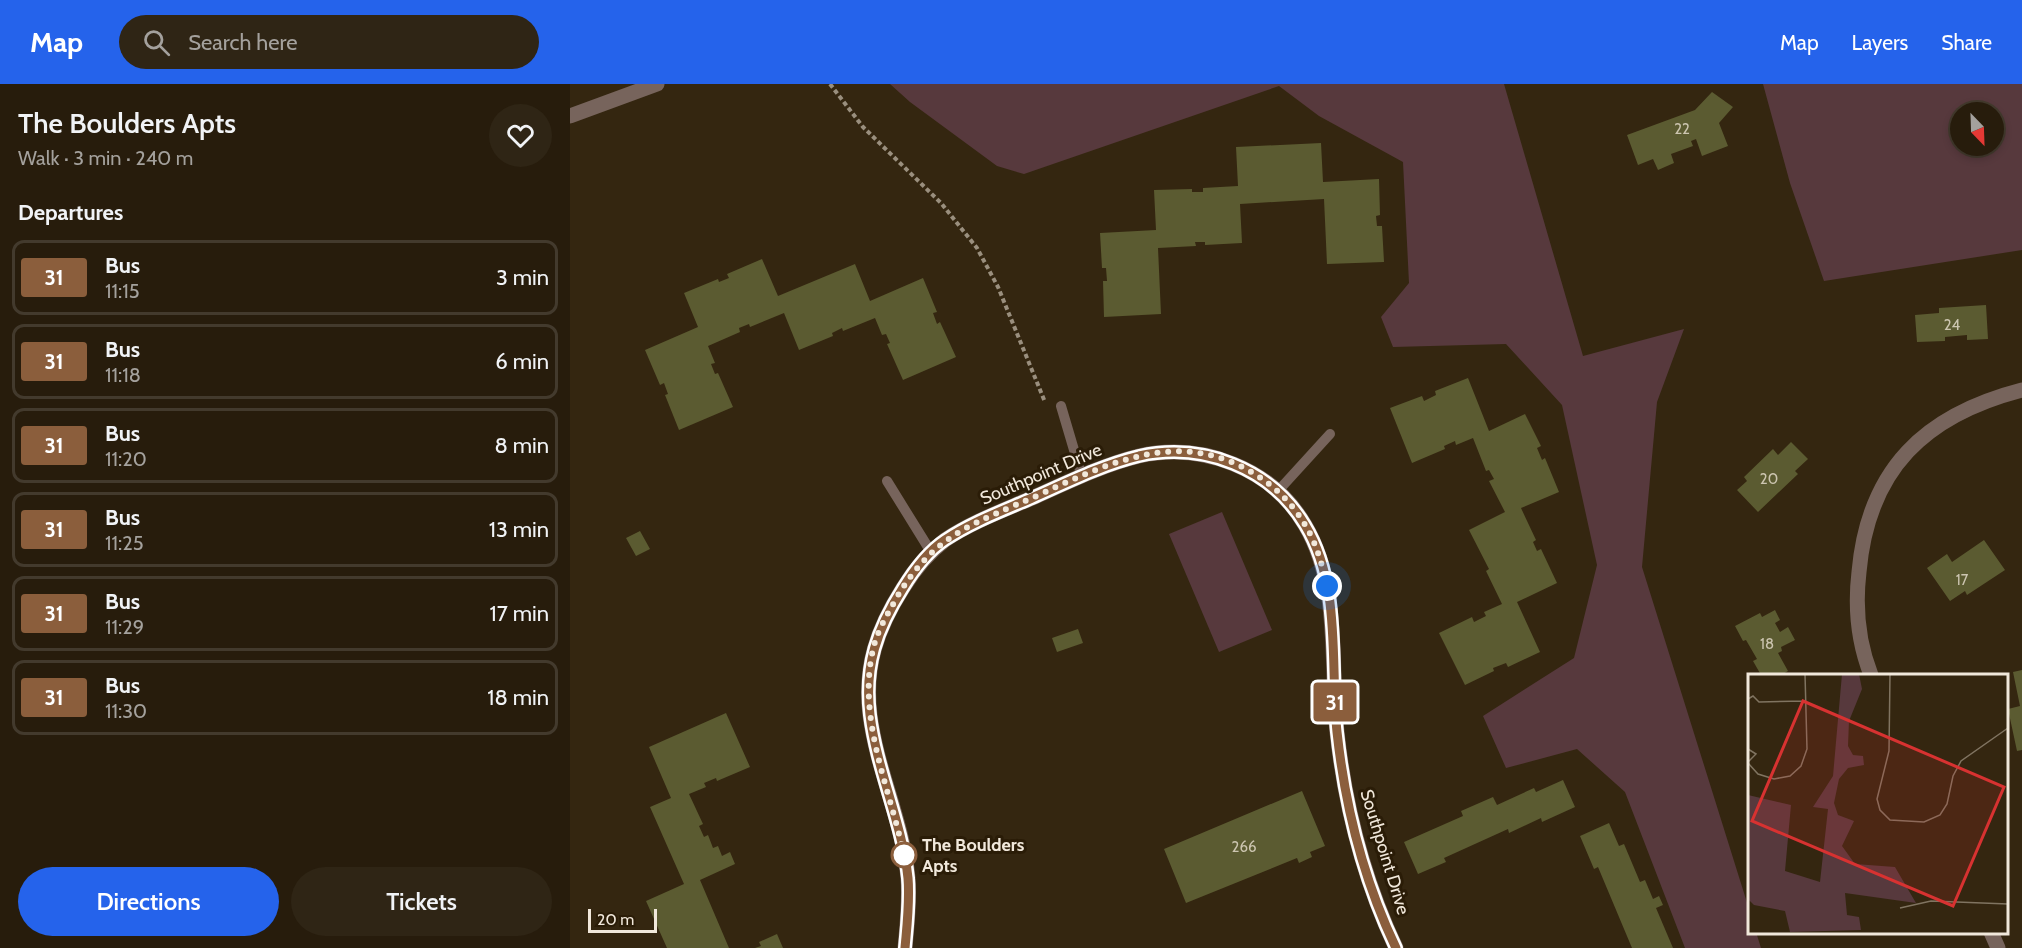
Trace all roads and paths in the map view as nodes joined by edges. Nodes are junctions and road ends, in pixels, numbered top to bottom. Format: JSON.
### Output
{"nodes":[{"id":1,"x":657,"y":84,"type":"edge"},
{"id":2,"x":830,"y":84,"type":"edge"},
{"id":3,"x":570,"y":116,"type":"edge"},
{"id":4,"x":2022,"y":390,"type":"edge"},
{"id":5,"x":1061,"y":406,"type":"dead end"},
{"id":6,"x":1049,"y":411,"type":"dead end"},
{"id":7,"x":1330,"y":434,"type":"dead end"},
{"id":8,"x":1082,"y":477,"type":"junction"},
{"id":9,"x":887,"y":482,"type":"dead end"},
{"id":10,"x":1278,"y":492,"type":"junction"},
{"id":11,"x":931,"y":552,"type":"junction"},
{"id":12,"x":1871,"y":674,"type":"edge"},
{"id":13,"x":1990,"y":933,"type":"edge"},
{"id":14,"x":905,"y":948,"type":"edge"},
{"id":15,"x":1396,"y":948,"type":"edge"},
{"id":16,"x":1998,"y":948,"type":"edge"}],
"edges":[{"from":1,"to":3,"type":"street"},
{"from":2,"to":6,"type":"path"},
{"from":4,"to":12,"type":"street"},
{"from":5,"to":8,"type":"lane"},
{"from":7,"to":10,"type":"lane"},
{"from":8,"to":10,"type":"street","name":"Southpoint Drive"},
{"from":8,"to":11,"type":"street","name":"Southpoint Drive"},
{"from":9,"to":11,"type":"lane"},
{"from":10,"to":15,"type":"street","name":"Southpoint Drive"},
{"from":11,"to":14,"type":"street","name":"Southpoint Drive"},
{"from":13,"to":16,"type":"street"}]}
